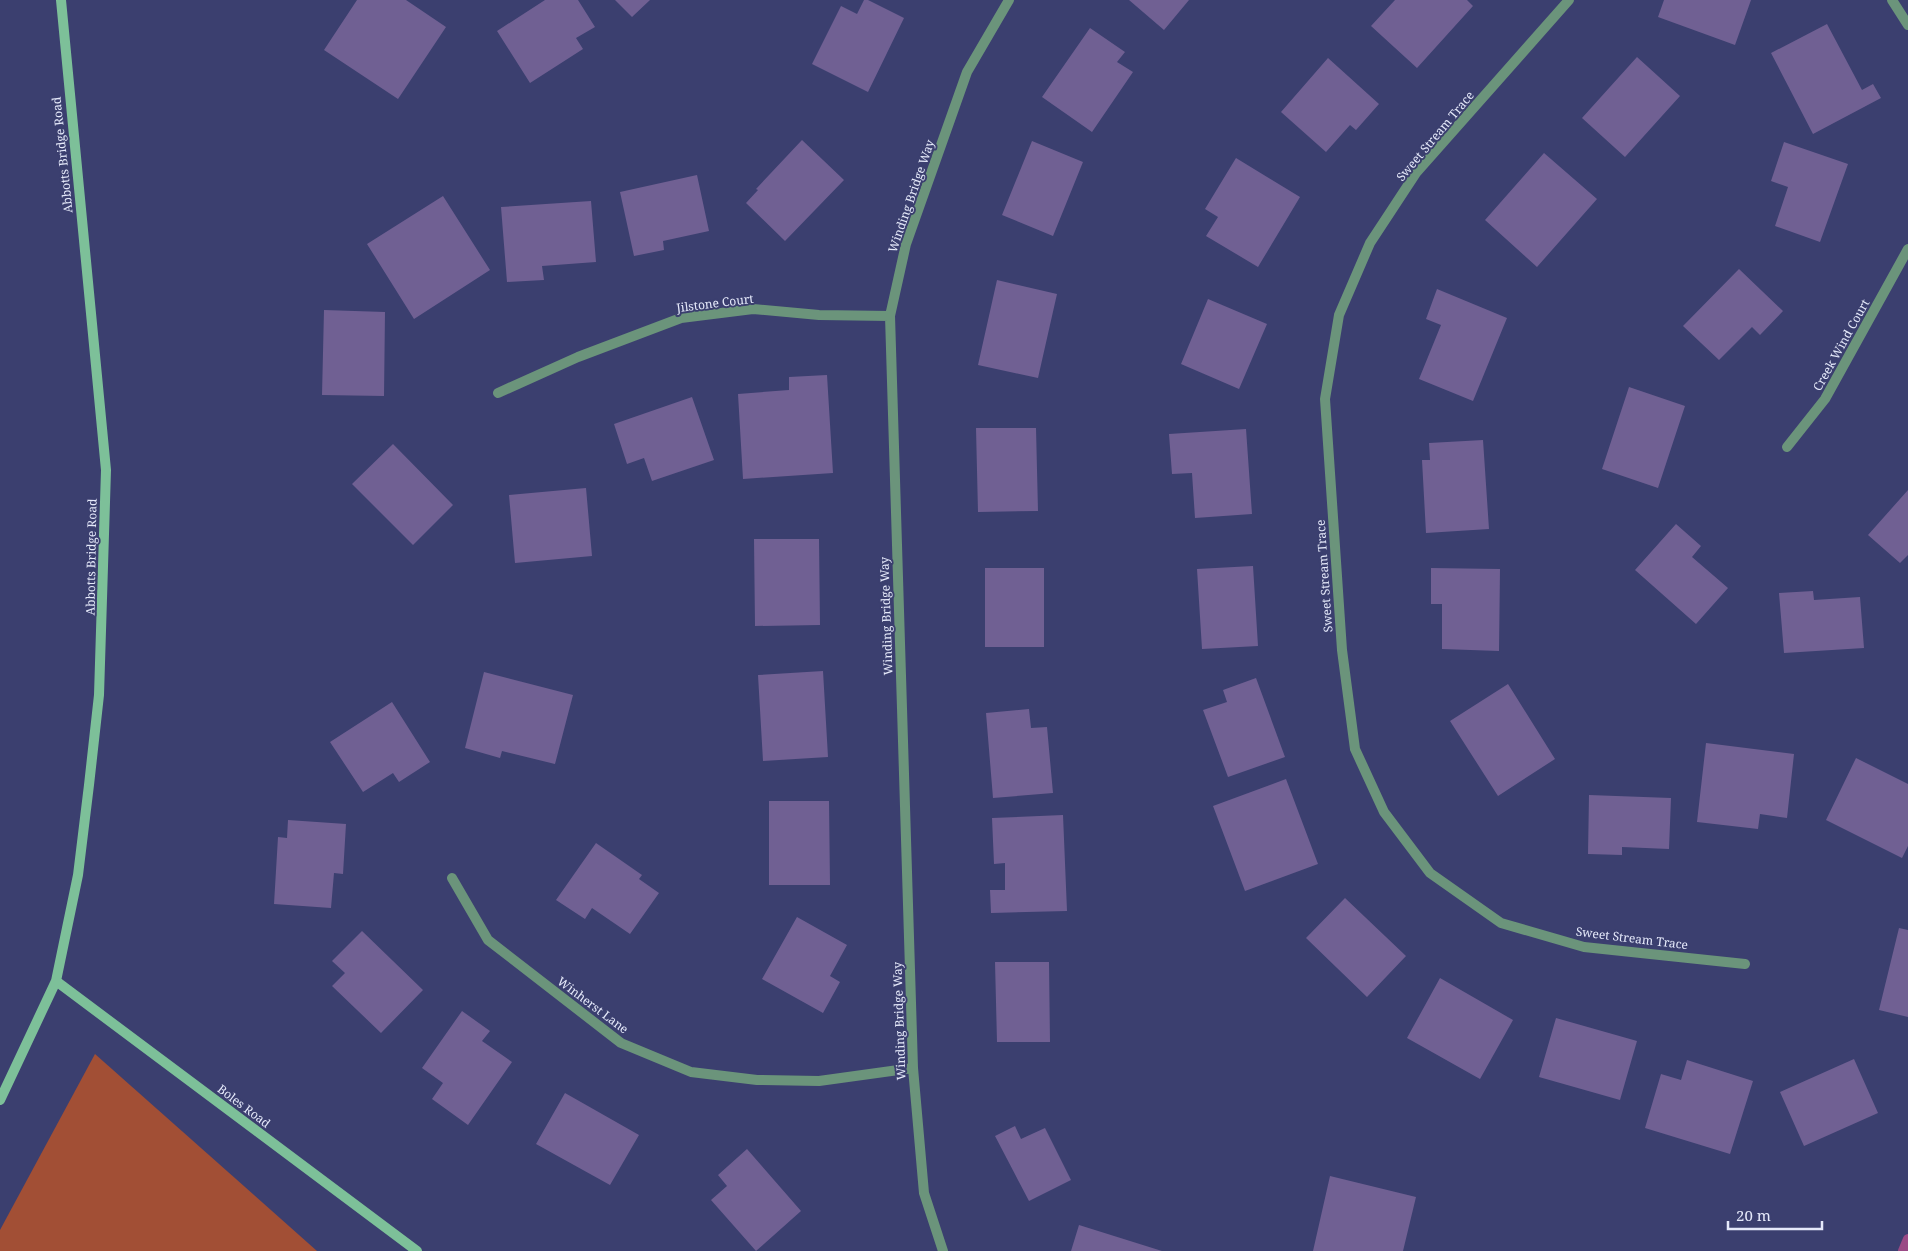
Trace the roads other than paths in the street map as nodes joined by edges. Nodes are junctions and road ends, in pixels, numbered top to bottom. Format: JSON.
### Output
{"nodes":[{"id":1,"x":61,"y":0,"type":"edge"},
{"id":2,"x":1009,"y":0,"type":"edge"},
{"id":3,"x":1569,"y":0,"type":"edge"},
{"id":4,"x":1892,"y":0,"type":"edge"},
{"id":5,"x":1908,"y":25,"type":"edge"},
{"id":6,"x":1908,"y":249,"type":"edge"},
{"id":7,"x":890,"y":316,"type":"junction"},
{"id":8,"x":498,"y":393,"type":"dead end"},
{"id":9,"x":1787,"y":447,"type":"dead end"},
{"id":10,"x":452,"y":878,"type":"dead end"},
{"id":11,"x":1745,"y":964,"type":"dead end"},
{"id":12,"x":56,"y":981,"type":"junction"},
{"id":13,"x":913,"y":1068,"type":"junction"},
{"id":14,"x":0,"y":1100,"type":"edge"},
{"id":15,"x":417,"y":1251,"type":"edge"},
{"id":16,"x":943,"y":1251,"type":"edge"}],
"edges":[{"from":1,"to":12,"type":"main road","name":"Abbotts Bridge Road"},
{"from":2,"to":7,"type":"street","name":"Winding Bridge Way"},
{"from":3,"to":11,"type":"street","name":"Sweet Stream Trace"},
{"from":4,"to":5,"type":"street"},
{"from":6,"to":9,"type":"street","name":"Creek Wind Court"},
{"from":7,"to":8,"type":"street","name":"Jilstone Court"},
{"from":7,"to":13,"type":"street","name":"Winding Bridge Way"},
{"from":10,"to":13,"type":"street","name":"Winherst Lane"},
{"from":12,"to":14,"type":"main road","name":"Abbotts Bridge Road"},
{"from":12,"to":15,"type":"main road","name":"Boles Road"},
{"from":13,"to":16,"type":"street","name":"Winding Bridge Way"}]}
